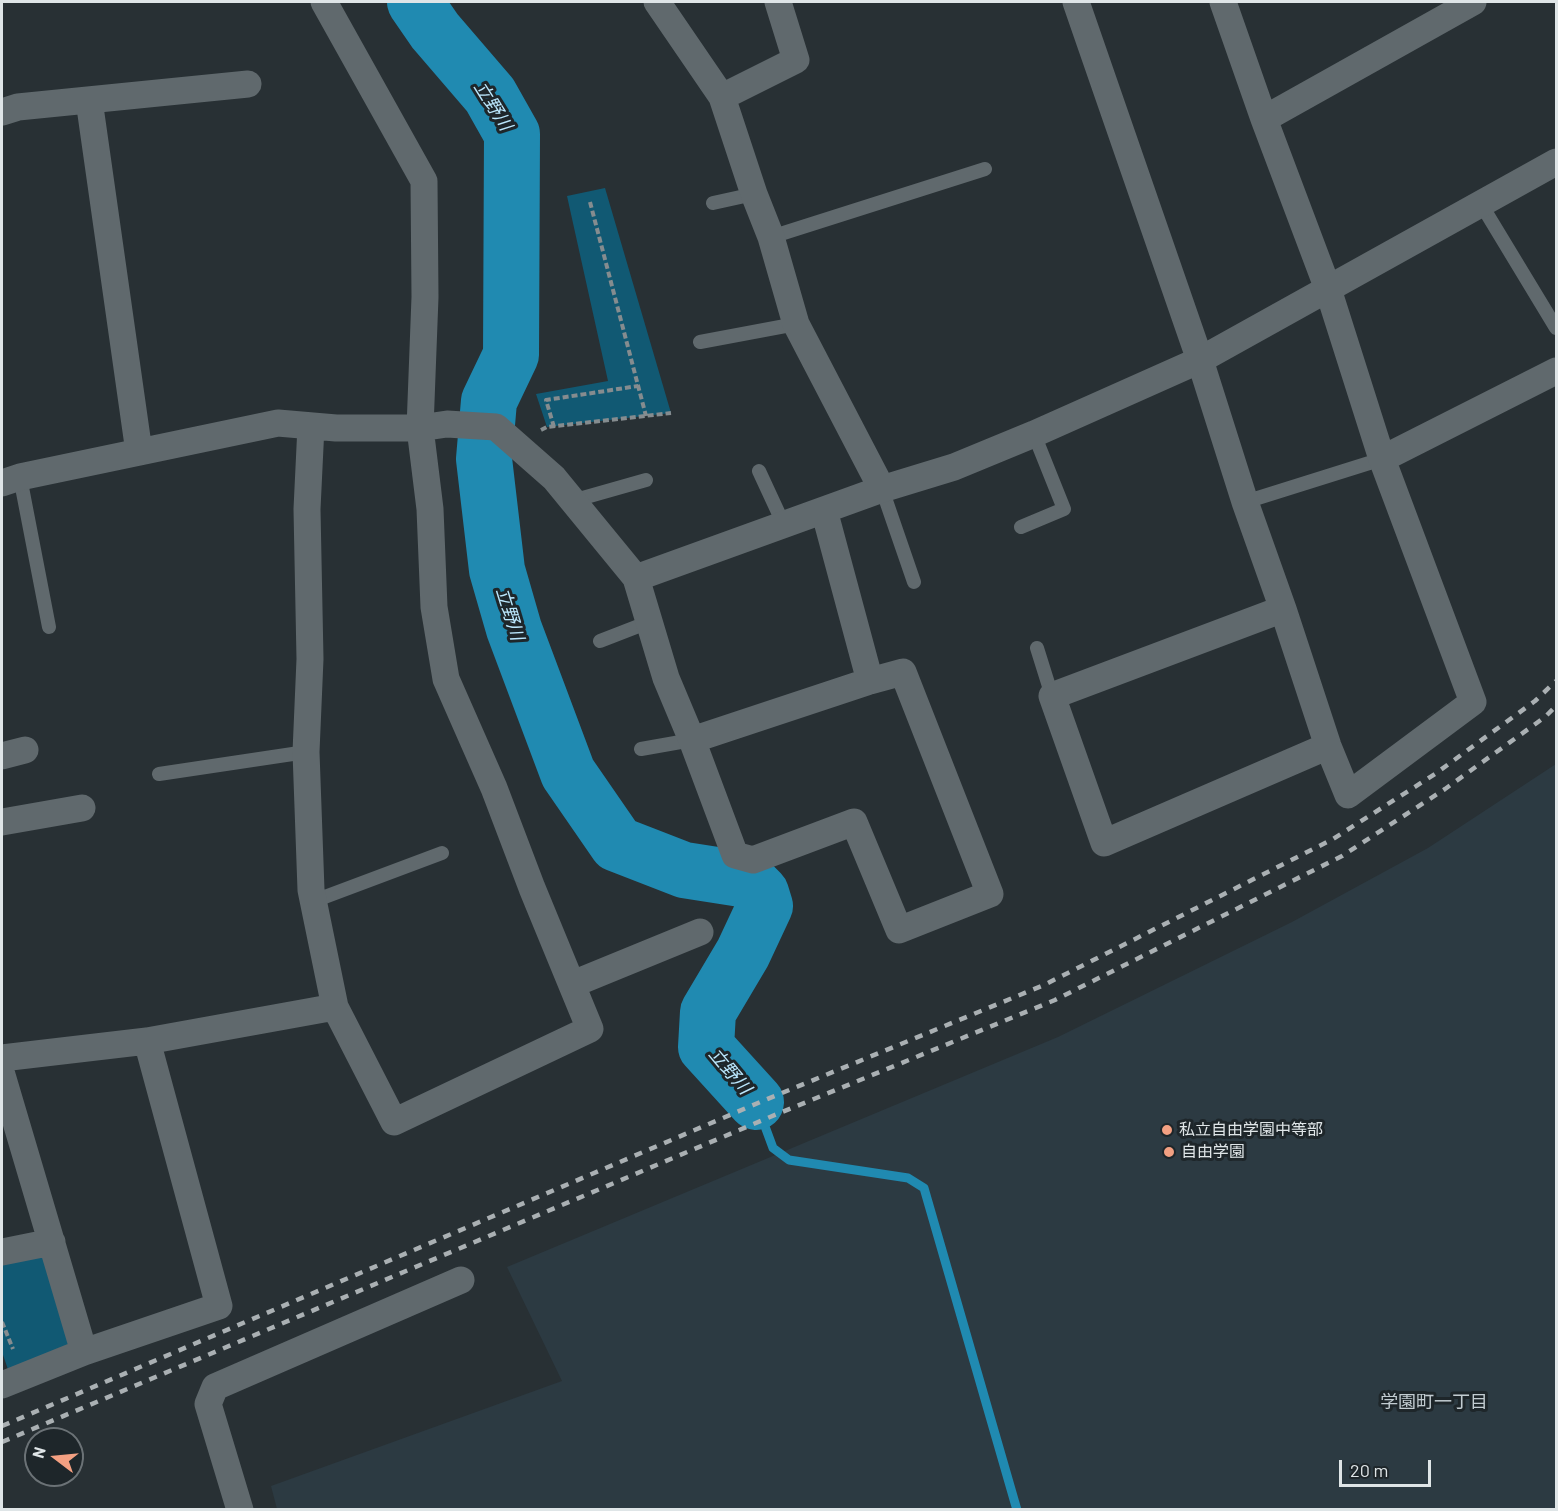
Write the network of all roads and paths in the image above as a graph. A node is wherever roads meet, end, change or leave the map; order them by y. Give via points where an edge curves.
1 (324, 2) edge
2 (657, 2) edge
3 (778, 2) edge
4 (1076, 2) edge
5 (1223, 2) edge
6 (1473, 2) edge
7 (248, 84) dead end
8 (722, 98) junction
9 (89, 100) junction
10 (2, 112) edge
11 (1264, 119) junction
12 (1557, 162) edge
13 (985, 170) dead end
14 (754, 194) junction
15 (590, 202) dead end
16 (713, 203) dead end
17 (1481, 204) junction
18 (771, 237) junction
19 (1328, 289) junction
20 (796, 324) junction
21 (1557, 328) edge
22 (700, 342) dead end
23 (1200, 360) junction
24 (1557, 371) edge
25 (638, 386) junction
26 (670, 413) dead end
27 (646, 416) junction
28 (312, 426) junction
29 (554, 426) junction
30 (420, 428) junction
31 (1034, 434) junction
32 (512, 440) junction
33 (138, 452) junction
34 (1382, 459) junction
35 (759, 471) dead end
36 (11, 480) edge
37 (646, 480) dead end
38 (882, 489) junction
39 (572, 501) junction
40 (1245, 502) junction
41 (824, 510) junction
42 (784, 525) junction
43 (1022, 527) dead end
44 (636, 578) junction
45 (914, 582) dead end
46 (1282, 609) junction
47 (649, 622) junction
48 (49, 627) dead end
49 (600, 641) dead end
50 (1038, 648) dead end
51 (870, 681) junction
52 (1052, 696) junction
53 (692, 740) junction
54 (1328, 746) junction
55 (641, 749) dead end
56 (306, 752) junction
57 (159, 774) dead end
58 (82, 808) dead end
59 (2, 822) edge
60 (442, 853) dead end
61 (314, 901) junction
62 (700, 932) dead end
63 (573, 984) junction
64 (335, 1007) junction
65 (147, 1041) junction
66 (2, 1058) edge
67 (2, 1075) edge
68 (52, 1242) junction
69 (2, 1252) edge
70 (461, 1280) dead end
71 (84, 1352) junction
72 (2, 1385) edge
73 (240, 1509) edge

1 - 30 street via 424,181
2 - 8 street
3 - 8 street via 796,60
4 - 23 street
5 - 11 street
6 - 11 street
7 - 9 street
8 - 14 street
9 - 10 street via 18,106
9 - 33 street
11 - 19 street
12 - 17 street
13 - 18 lane
14 - 16 lane
14 - 18 street
15 - 25 path
17 - 19 street
17 - 21 lane
18 - 20 street
19 - 23 street
19 - 34 street
20 - 22 lane
20 - 38 street
23 - 31 street
23 - 40 street
24 - 34 street
25 - 27 path
25 - 29 path via 546,400
26 - 27 path
27 - 29 path
28 - 30 street
28 - 33 street via 278,423
28 - 56 street via 307,509 310,658
29 - 32 path
30 - 32 street via 447,424 496,427
30 - 63 street via 430,509 434,607 446,679 495,788
31 - 38 street via 954,467
31 - 43 lane via 1064,509
32 - 39 street via 554,478
33 - 36 street
34 - 40 lane
34 - 54 street via 1473,702 1348,795
35 - 42 lane
36 - 48 lane
37 - 39 lane
38 - 41 street
38 - 45 lane
39 - 44 street
40 - 46 street
41 - 42 street
41 - 51 street
42 - 44 street
44 - 47 street
46 - 52 street
46 - 54 street
47 - 49 lane
47 - 53 street via 666,678
50 - 52 lane
51 - 53 street
51 - 53 street via 903,672 990,894 898,930 854,822 753,860 735,855
52 - 54 street via 1104,843
53 - 55 lane
56 - 57 lane
56 - 61 street
58 - 59 street
60 - 61 lane
61 - 64 street
62 - 63 street
63 - 64 street via 590,1029 394,1122
64 - 65 street
65 - 66 street
65 - 71 street via 219,1306
67 - 68 street
68 - 69 street
68 - 71 street
70 - 73 street via 214,1387 208,1404
71 - 72 street

